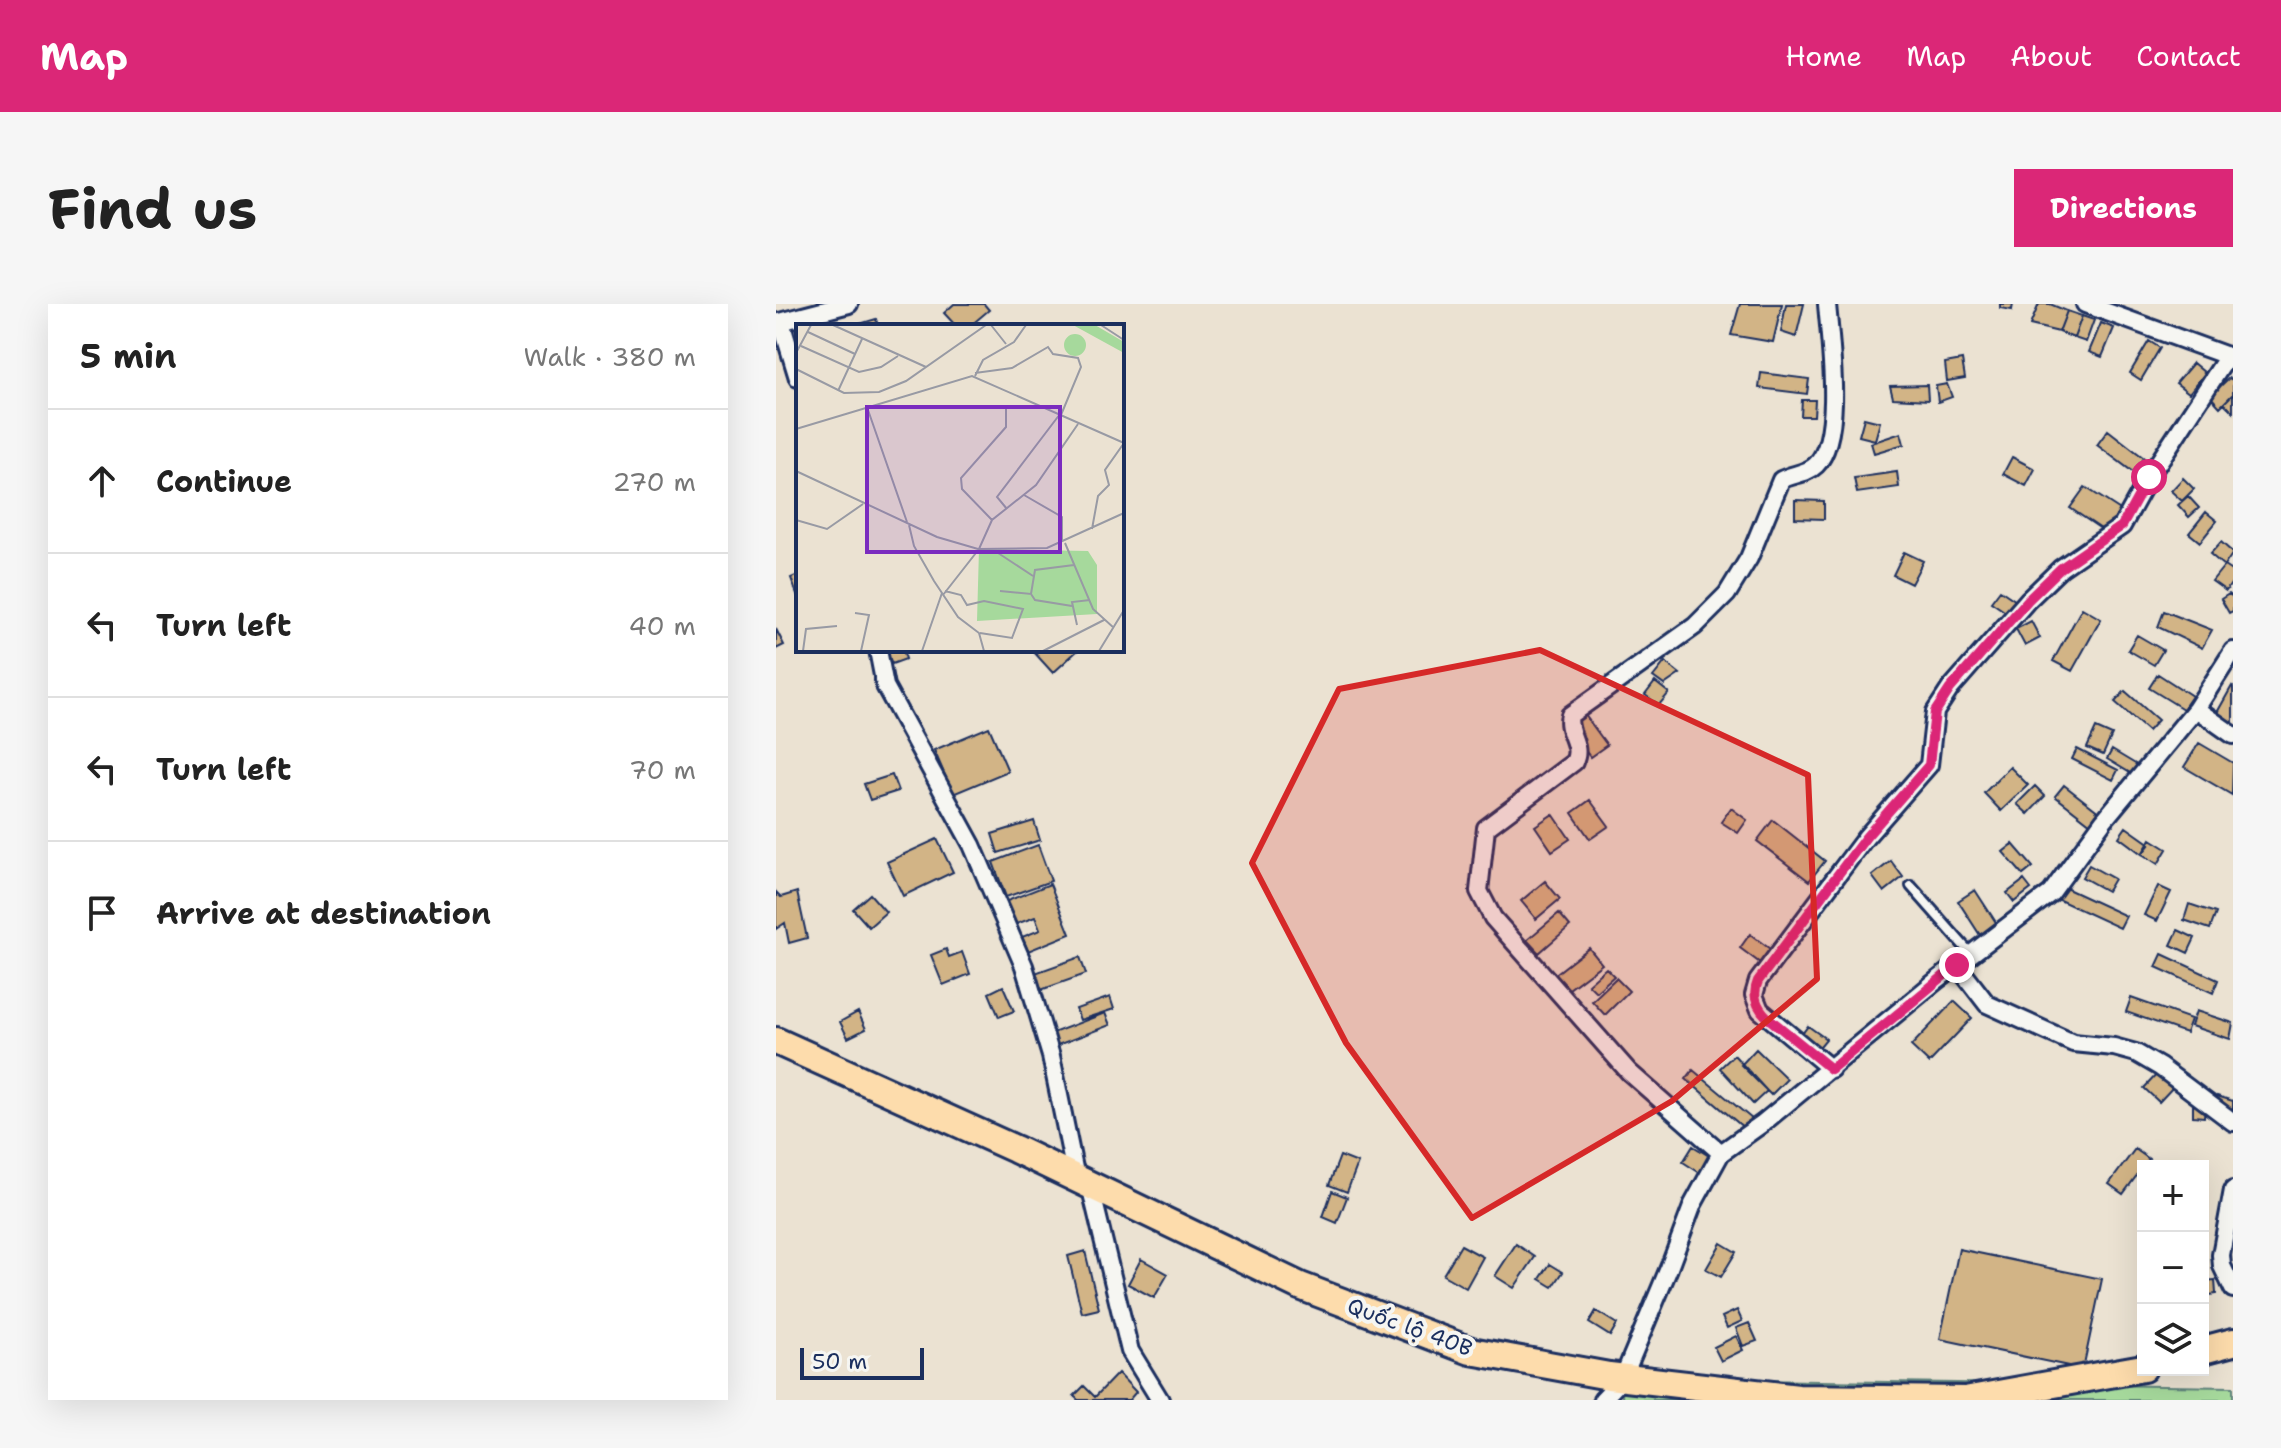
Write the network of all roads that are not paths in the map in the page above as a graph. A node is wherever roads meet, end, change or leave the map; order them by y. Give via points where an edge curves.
1 (849, 304) edge
2 (1827, 304) edge
3 (2085, 304) edge
4 (779, 322) edge
5 (2231, 357) edge
6 (796, 372) edge
7 (2233, 651) edge
8 (878, 652) edge
9 (2196, 709) junction
10 (2233, 735) edge
11 (1911, 886) dead end
12 (1971, 954) junction
13 (1957, 965) junction
14 (776, 1041) edge
15 (1831, 1069) junction
16 (2233, 1122) edge
17 (1721, 1153) junction
18 (1083, 1182) junction
19 (2233, 1190) edge
20 (2233, 1289) edge
21 (2233, 1342) edge
22 (2209, 1348) edge
23 (2137, 1369) edge
24 (1623, 1378) junction
25 (1743, 1397) edge
26 (1160, 1400) edge
27 (1602, 1400) edge

1 - 4 street
2 - 17 street via 1833,398 1822,456 1808,471 1781,480 1749,558 1727,594 1695,626 1570,715 1577,749 1574,762 1493,821 1484,835 1479,891 1493,918 1629,1072
3 - 5 street
4 - 6 street
5 - 15 street via 2122,526 2061,568 1950,689 1935,712 1929,765 1866,837 1758,981 1754,995 1760,1010
7 - 9 street
8 - 18 street via 885,686 972,845 1024,966
9 - 10 street
9 - 12 street via 2051,893
11 - 12 lane
12 - 13 street
13 - 15 street
13 - 16 street via 1987,1004 2073,1043 2136,1053
14 - 18 highway, Quốc lộ 40B
15 - 17 street
17 - 24 street via 1693,1204
18 - 24 highway, Quốc lộ 40B via 1300,1286 1471,1351
18 - 26 street via 1130,1351
19 - 20 street via 2221,1255
21 - 22 highway
23 - 25 highway, Quốc lộ 40B via 1965,1400
24 - 25 highway, Quốc lộ 40B
24 - 27 street

